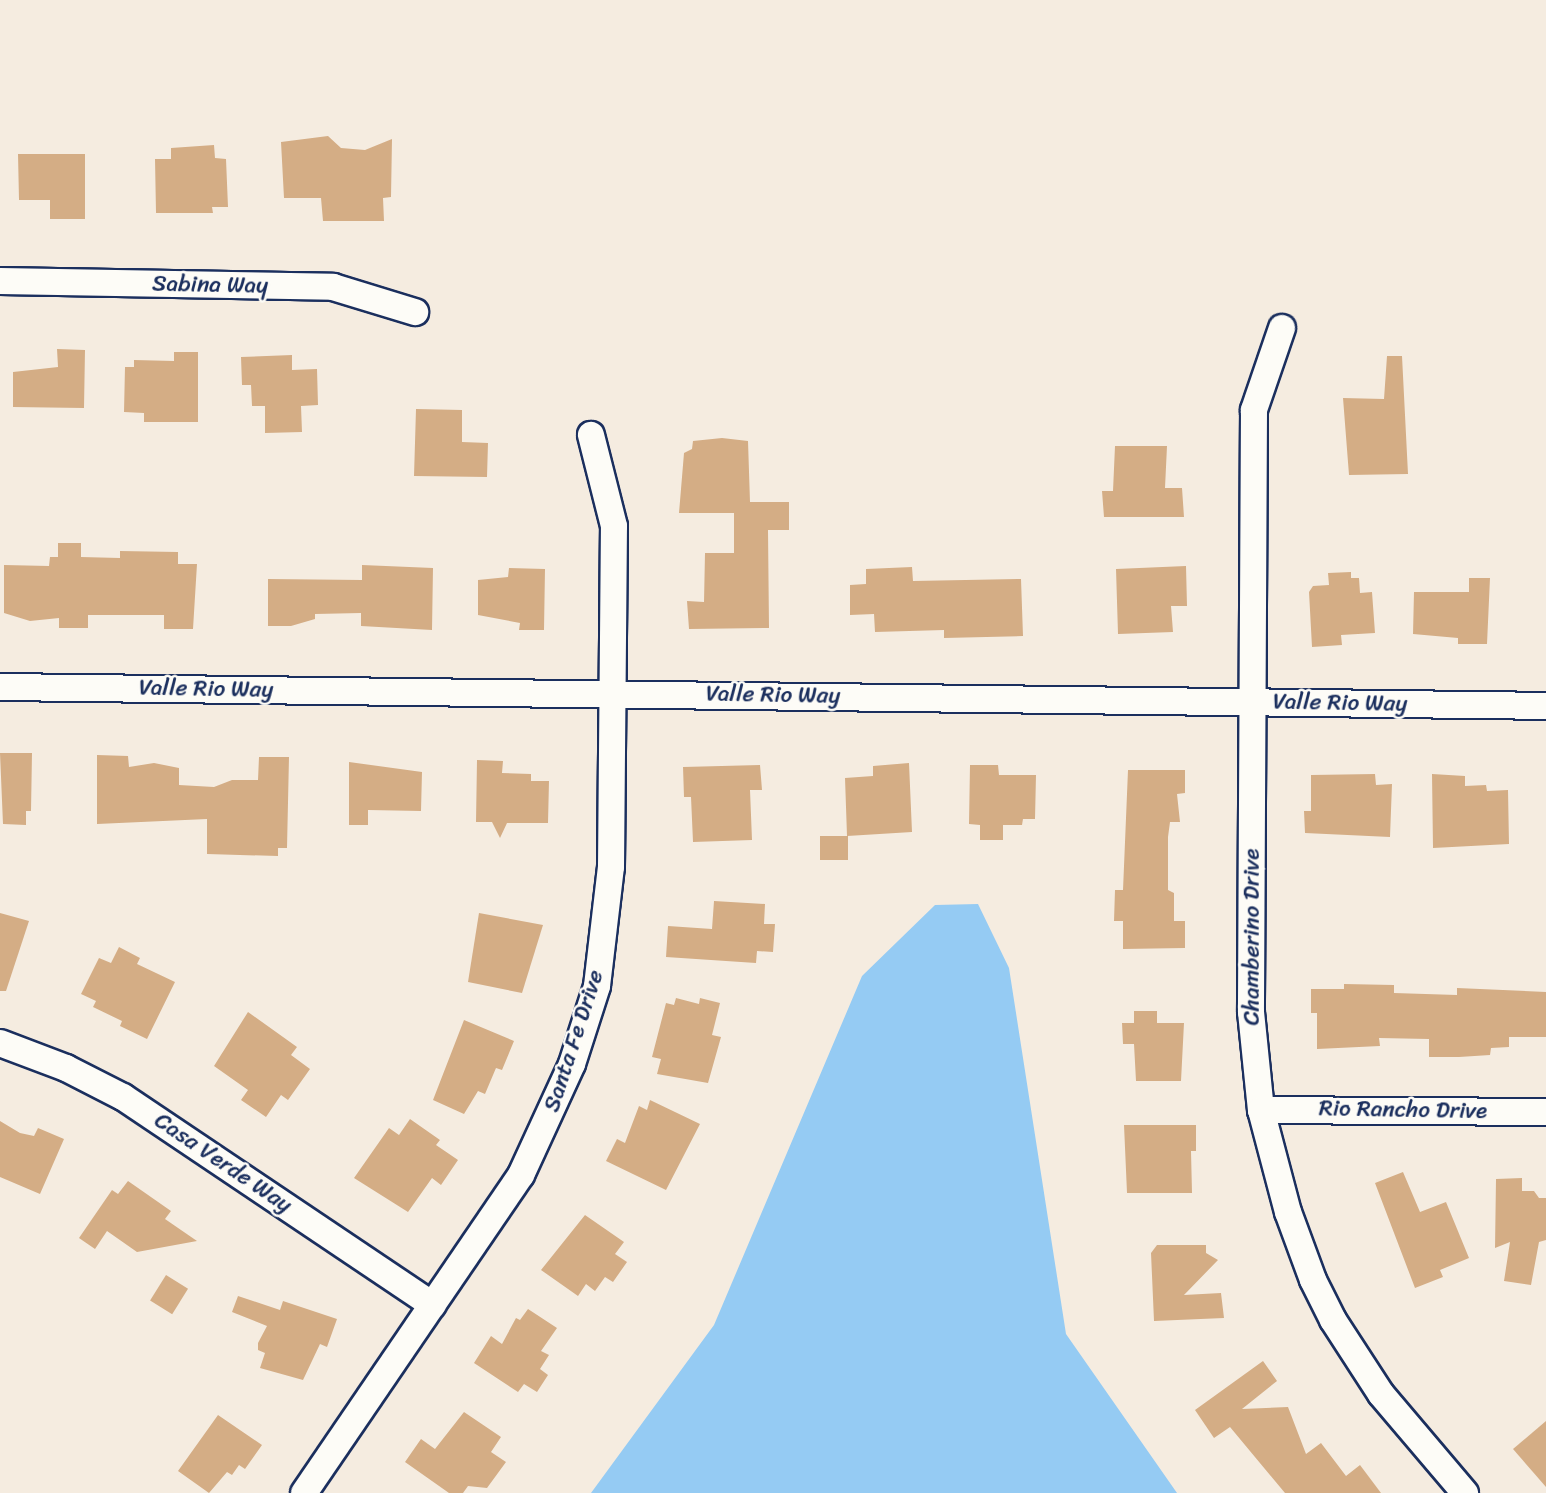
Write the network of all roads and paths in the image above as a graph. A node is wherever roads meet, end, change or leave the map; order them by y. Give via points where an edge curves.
1 (0, 281) edge
2 (415, 312) dead end
3 (1282, 328) dead end
4 (591, 435) dead end
5 (0, 687) edge
6 (615, 693) junction
7 (1253, 702) junction
8 (1546, 706) edge
9 (0, 1043) edge
10 (1261, 1110) junction
11 (1546, 1112) edge
12 (433, 1305) junction
13 (303, 1493) edge
14 (1465, 1493) edge

1 - 2 street, Sabina Way via 333,287
3 - 7 street, Chamberino Drive via 1254,410
4 - 6 street, Santa Fe Drive via 614,526
5 - 6 street, Valle Rio Way
6 - 7 street, Valle Rio Way
6 - 12 street, Santa Fe Drive via 611,867 597,986 546,1127 521,1175
7 - 8 street, Valle Rio Way
7 - 10 street, Chamberino Drive via 1251,1012
9 - 12 street, Casa Verde Way via 66,1068 123,1097
10 - 11 street, Rio Rancho Drive
10 - 14 street, Chamberino Drive via 1288,1212 1333,1320 1381,1394
12 - 13 street, Santa Fe Drive

